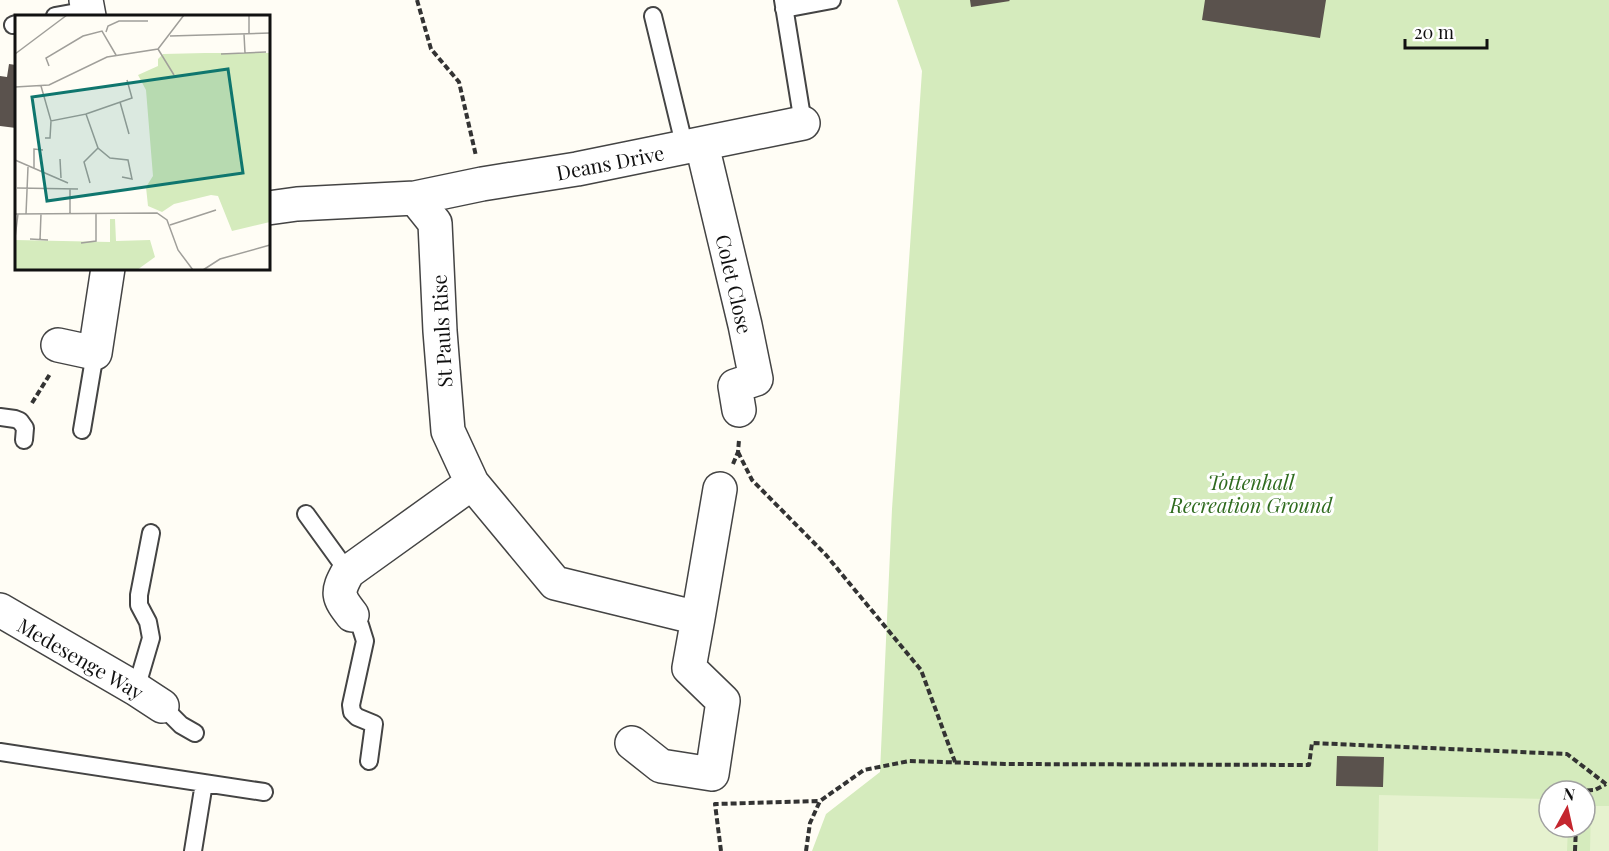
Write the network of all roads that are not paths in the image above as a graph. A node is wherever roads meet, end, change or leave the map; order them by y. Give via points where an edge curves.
1 (832, 0) edge
2 (784, 5) edge
3 (88, 9) edge
4 (60, 15) edge
5 (653, 16) dead end
6 (803, 123) joint
7 (693, 147) junction
8 (415, 198) junction
9 (270, 208) edge
10 (107, 270) edge
11 (74, 348) joint
12 (739, 410) road end
13 (0, 417) edge
14 (82, 430) dead end
15 (24, 440) dead end
16 (472, 483) junction
17 (720, 489) road end
18 (306, 514) dead end
19 (151, 533) dead end
20 (348, 572) junction
21 (0, 610) edge
22 (352, 615) joint
23 (698, 618) junction
24 (149, 697) junction
25 (195, 733) dead end
26 (632, 743) dead end
27 (0, 752) edge
28 (369, 761) dead end
29 (204, 783) junction
30 (264, 792) dead end
31 (193, 851) edge

1 - 2 lane
2 - 6 lane
3 - 4 lane
5 - 7 lane
6 - 7 street, Deans Drive
7 - 8 street, Deans Drive
7 - 12 street, Colet Close via 745,325 756,379 735,386
8 - 9 street
8 - 16 street, St Pauls Rise via 435,223 448,431
10 - 11 street
11 - 14 lane
13 - 15 lane via 20,421 25,428
16 - 20 street
16 - 23 street, St Pauls Rise via 555,583
17 - 23 street
18 - 20 lane
19 - 24 lane via 139,595 151,638
20 - 22 street via 341,585 340,600
21 - 24 street, Medesenge Way
22 - 28 lane via 365,641 351,705 357,717 374,724
23 - 26 street via 689,668 723,701 712,774 661,766
24 - 25 lane
27 - 29 lane
29 - 30 lane
29 - 31 lane

